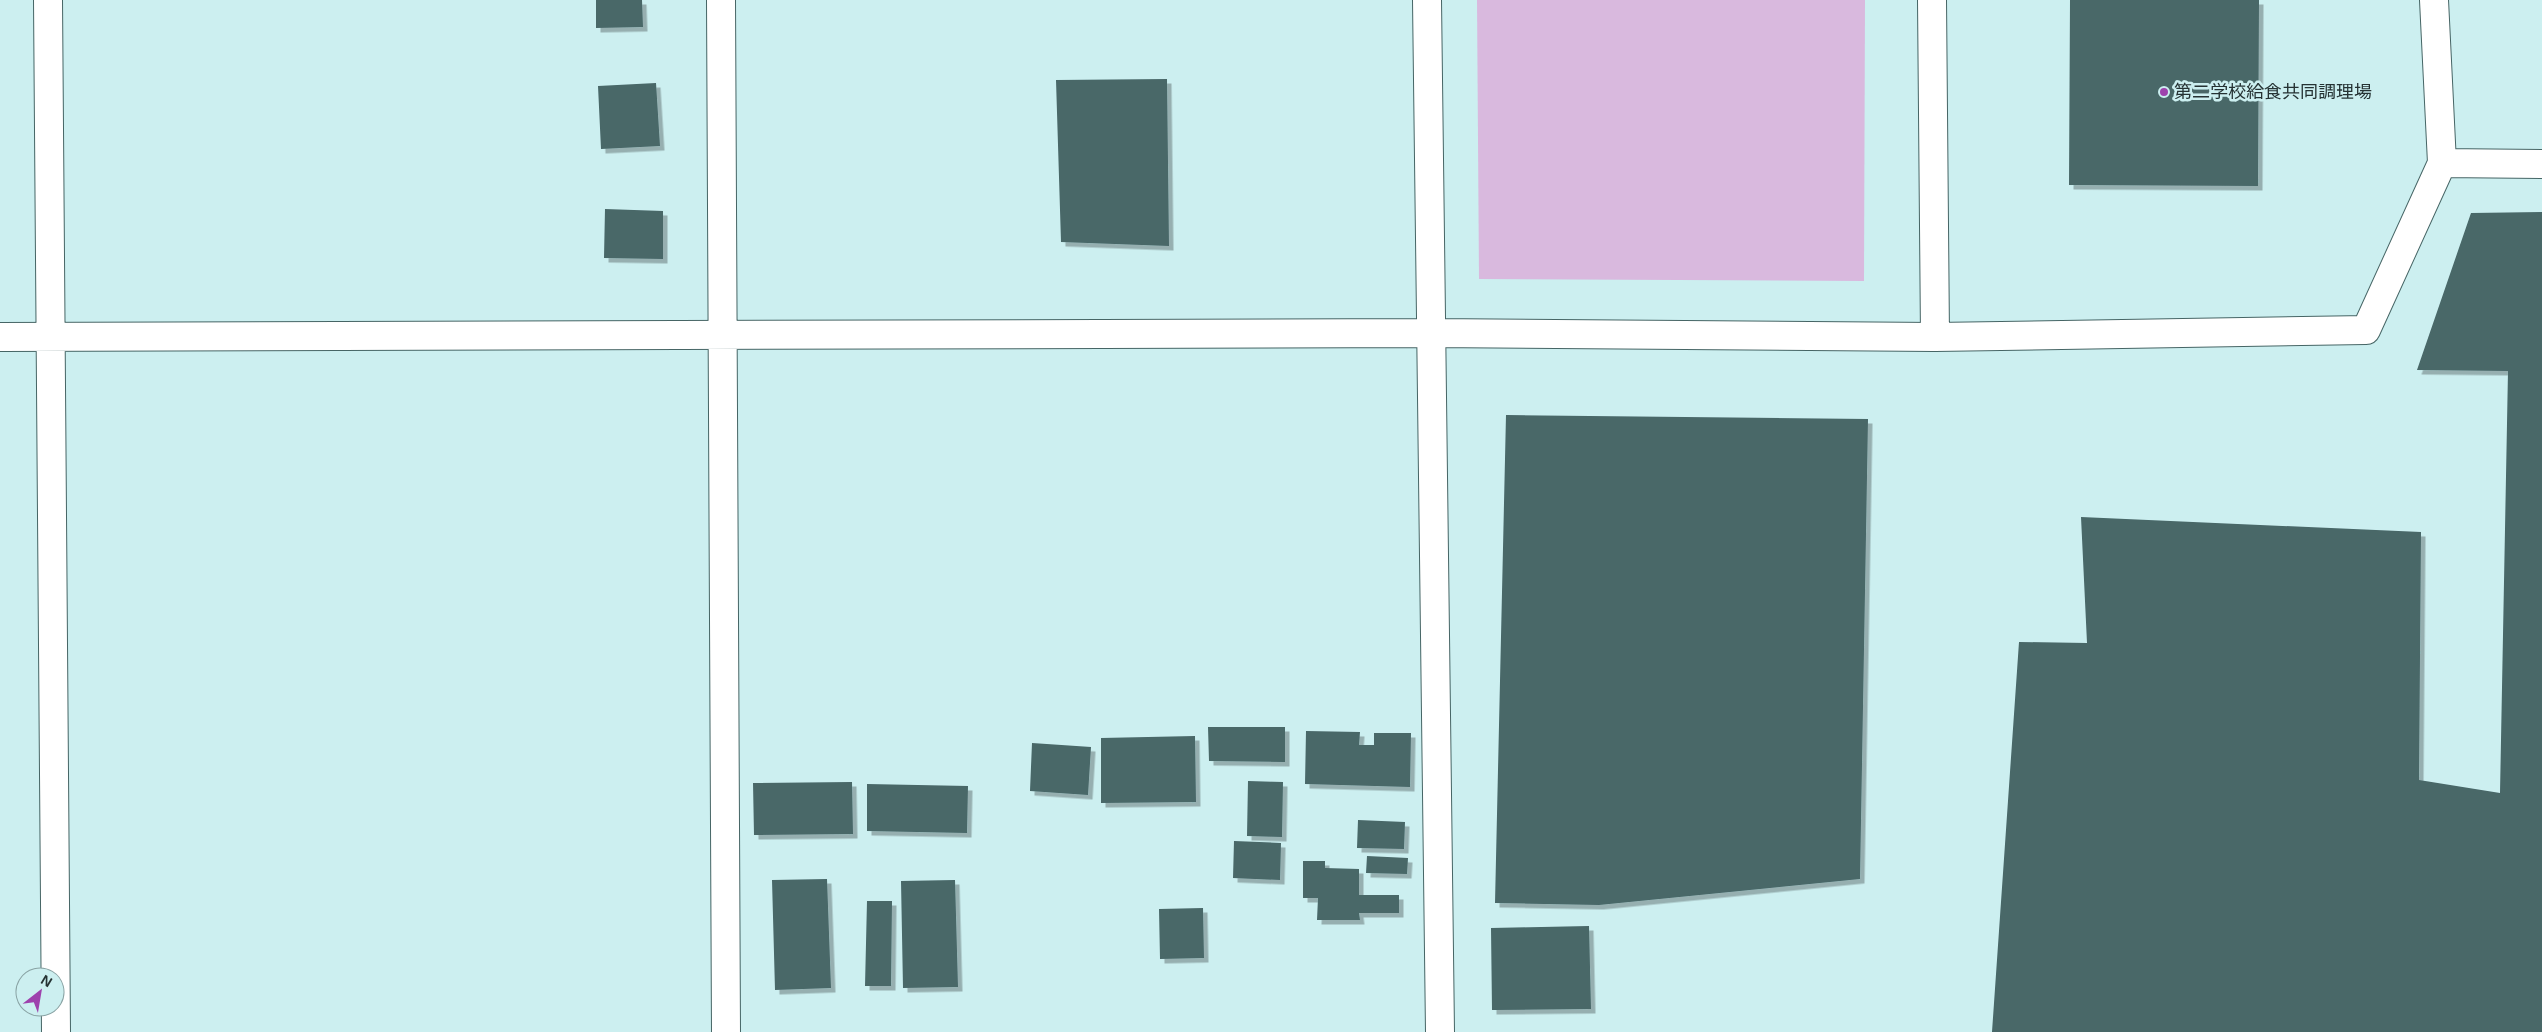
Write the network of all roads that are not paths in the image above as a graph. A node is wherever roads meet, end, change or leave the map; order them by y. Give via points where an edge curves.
1 (48, 0) edge
2 (721, 0) edge
3 (1426, 0) edge
4 (1932, 0) edge
5 (2434, 0) edge
6 (2442, 163) junction
7 (2542, 164) edge
8 (1432, 333) junction
9 (50, 336) junction
10 (0, 337) edge
11 (723, 337) junction
12 (1935, 337) junction
13 (56, 1032) edge
14 (726, 1032) edge
15 (1440, 1032) edge

1 - 9 street
2 - 11 street
3 - 8 street
4 - 12 street
5 - 6 street
6 - 7 street
6 - 12 street via 2366,330
8 - 11 street
8 - 12 street
8 - 15 street
9 - 10 street
9 - 11 street
9 - 13 street
11 - 14 street

